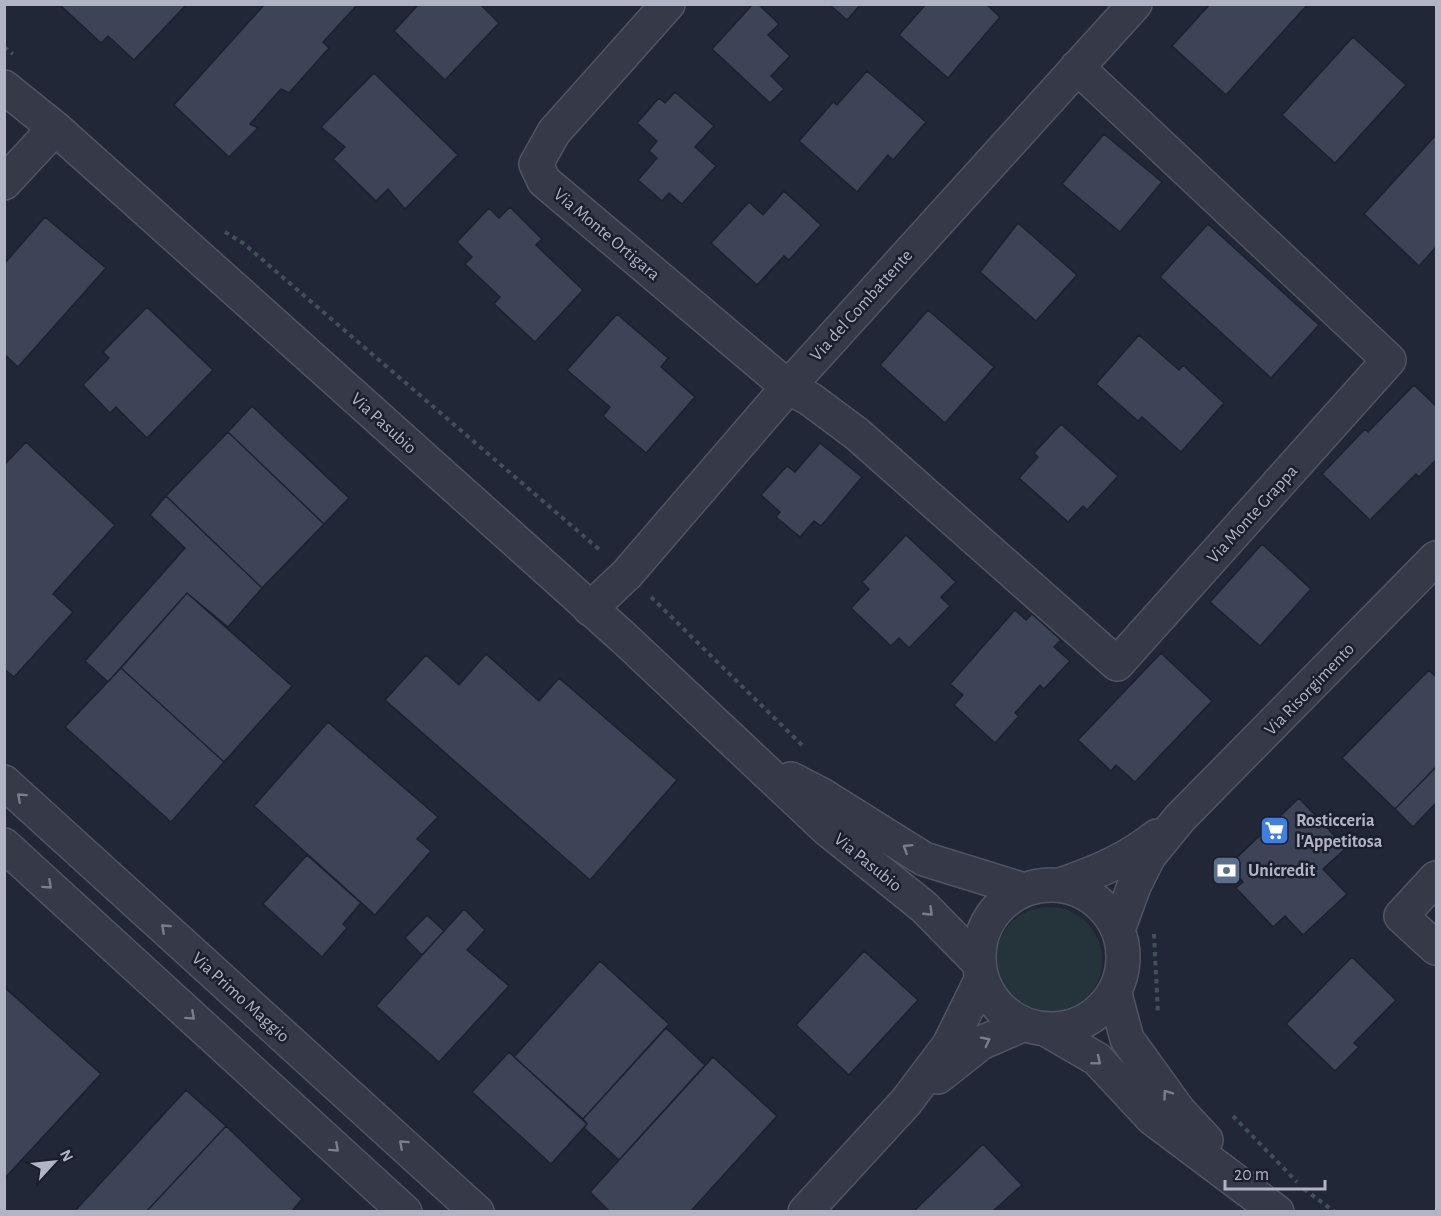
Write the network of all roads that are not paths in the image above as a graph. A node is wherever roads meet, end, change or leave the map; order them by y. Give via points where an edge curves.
1 (668, 4) edge
2 (1135, 4) edge
3 (1077, 67) junction
4 (13, 74) edge
5 (55, 128) junction
6 (4, 183) edge
7 (788, 387) junction
8 (1437, 558) edge
9 (590, 609) junction
10 (759, 763) junction
11 (4, 782) edge
12 (1180, 819) junction
13 (4, 845) edge
14 (1437, 878) edge
15 (1063, 884) junction
16 (1021, 889) junction
17 (1119, 927) junction
18 (1437, 948) edge
19 (979, 971) junction
20 (1115, 994) junction
21 (1034, 1028) junction
22 (906, 1102) junction
23 (441, 1178) junction
24 (1270, 1206) edge
25 (405, 1212) edge
26 (409, 1212) edge
27 (477, 1212) edge
28 (805, 1212) edge

1 - 7 street, Via Monte Ortigara via 554,132 536,164 544,181
2 - 3 street, Via del Combattente
3 - 7 street, Via del Combattente
3 - 7 street, Via Monte Grappa via 1389,360 1118,664 856,434
4 - 5 street, Via Pasubio
5 - 6 street
5 - 9 street, Via Pasubio
7 - 9 street, Via del Combattente via 627,574
8 - 12 street, Via Risorgimento
9 - 10 street, Via Pasubio
16 -> 10 street, Via Pasubio via 924,859 822,795
10 -> 19 street, Via Pasubio via 828,830 924,907
23 -> 11 street, Via Primo Maggio
12 - 15 street, Via Risorgimento via 1133,855
12 - 17 street, Via Risorgimento via 1149,856
13 -> 25 street
14 - 18 street via 1401,915
15 - 16 street, Via Risorgimento
15 - 17 street, Via Risorgimento via 1101,902
16 - 19 street via 988,918
17 - 20 street, Via Risorgimento via 1123,973
19 - 21 street via 997,1007
19 - 22 street via 949,1045
20 - 21 street, Via Risorgimento via 1086,1022
24 -> 20 street via 1173,1103 1127,1039
22 -> 21 street, Via Risorgimento via 981,1043
21 -> 24 street via 1096,1059 1152,1118
22 - 28 street
23 - 26 street
23 - 27 street, Via Primo Maggio

